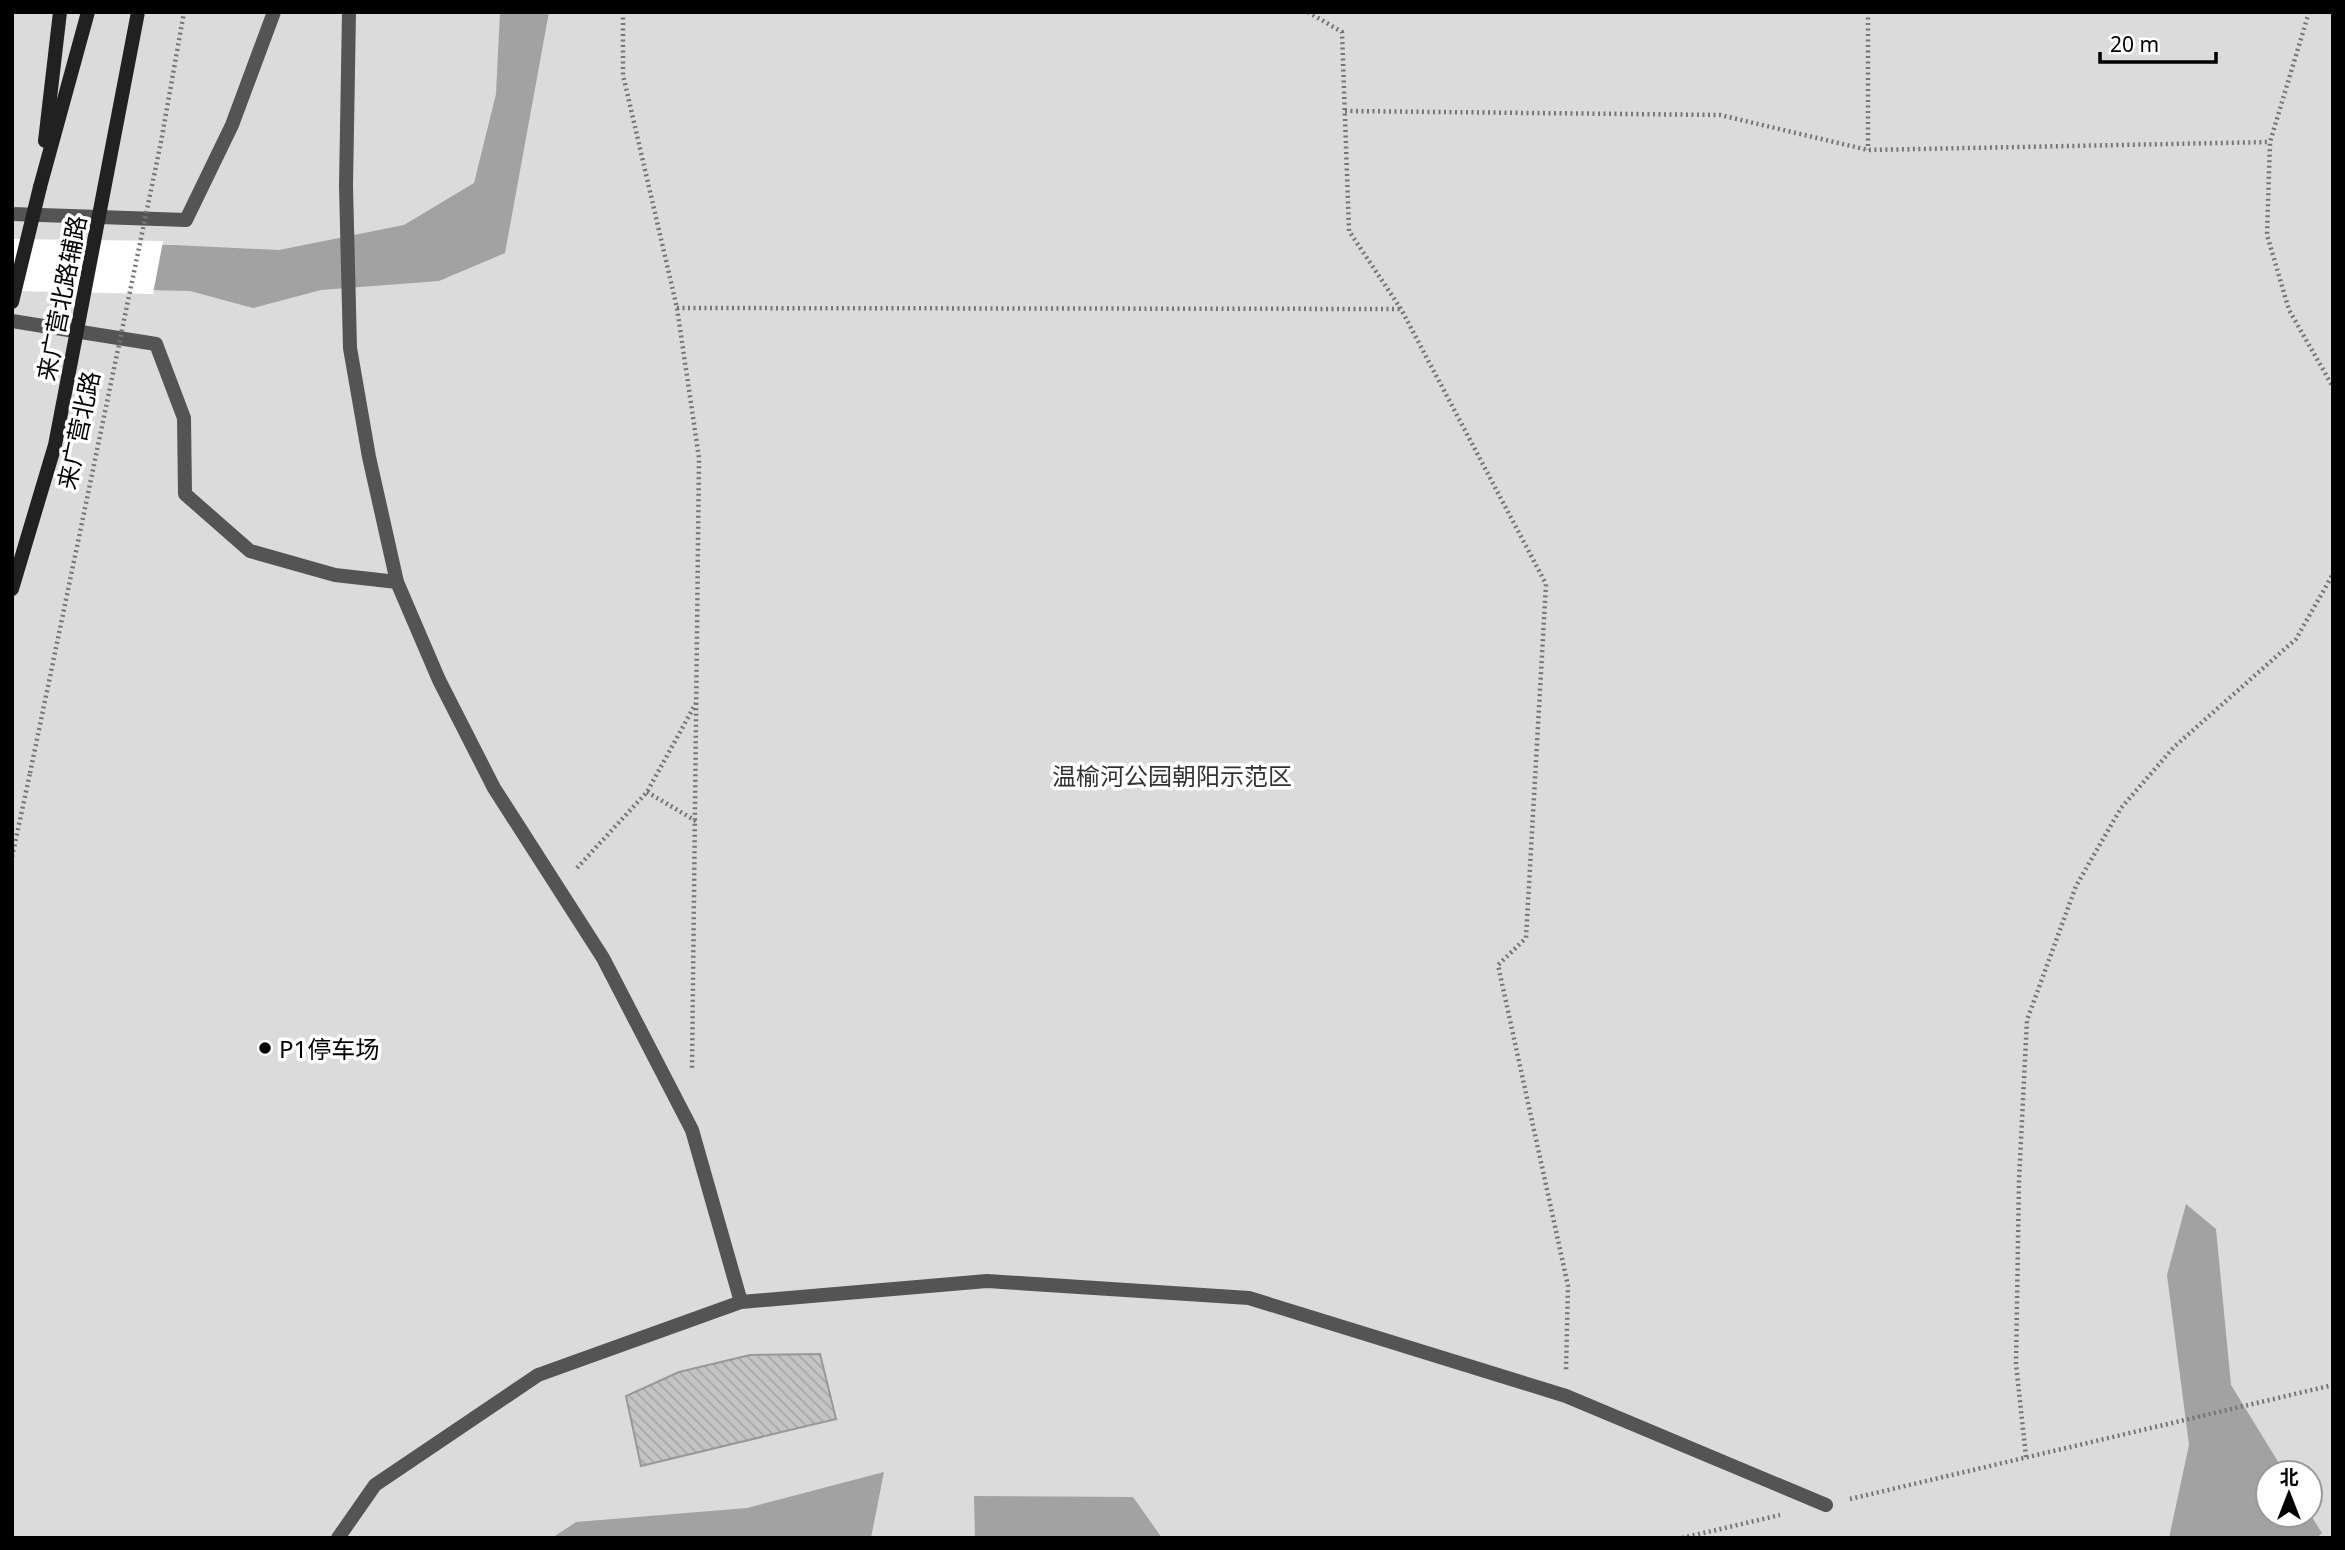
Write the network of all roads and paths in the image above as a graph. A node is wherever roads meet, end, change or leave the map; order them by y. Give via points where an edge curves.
1 (60, 12) edge
2 (88, 12) edge
3 (138, 12) edge
4 (184, 12) edge
5 (274, 12) edge
6 (349, 12) edge
7 (623, 12) edge
8 (1308, 12) edge
9 (1868, 12) edge
10 (2309, 12) edge
11 (1345, 111) junction
12 (2270, 142) junction
13 (1868, 150) junction
14 (40, 187) junction
15 (12, 214) edge
16 (12, 302) edge
17 (677, 308) junction
18 (1401, 309) junction
19 (12, 321) edge
20 (2333, 387) edge
21 (2333, 574) edge
22 (397, 582) junction
23 (12, 589) edge
24 (696, 703) junction
25 (647, 792) junction
26 (695, 821) junction
27 (12, 856) edge
28 (558, 889) junction
29 (692, 1076) dead end
30 (741, 1302) junction
31 (2333, 1385) edge
32 (1566, 1396) junction
33 (2025, 1457) junction
34 (1826, 1504) junction
35 (338, 1538) edge
36 (1682, 1538) edge

1 - 14 main road
2 - 14 main road
3 - 23 main road, 来广营北路辅路, bridge via 55,445
4 - 27 path, 来广营北路, bridge
5 - 15 lane via 232,125 186,220
6 - 22 lane via 346,186 350,348
7 - 17 path via 623,75
8 - 11 path via 1342,33
9 - 13 path
10 - 12 path
11 - 13 path via 1720,115
11 - 18 path via 1349,231
12 - 13 path
12 - 20 path via 2267,235 2289,310
14 - 16 main road, bridge
17 - 18 path
17 - 24 path via 699,458
18 - 32 path via 1546,584 1526,938 1497,965 1568,1286
19 - 22 lane via 156,344 184,418 185,494 250,551 335,575
21 - 33 path via 2296,639 2174,747 2121,808 2076,886 2028,1020 2016,1364
22 - 28 lane via 439,680 494,788
24 - 25 path
24 - 26 path
25 - 26 path
25 - 28 path
26 - 29 path
28 - 30 lane via 603,958 692,1130
30 - 32 lane via 987,1281 1250,1298
30 - 35 lane via 538,1375 376,1485
31 - 33 path
32 - 34 lane
33 - 34 path
34 - 36 path

